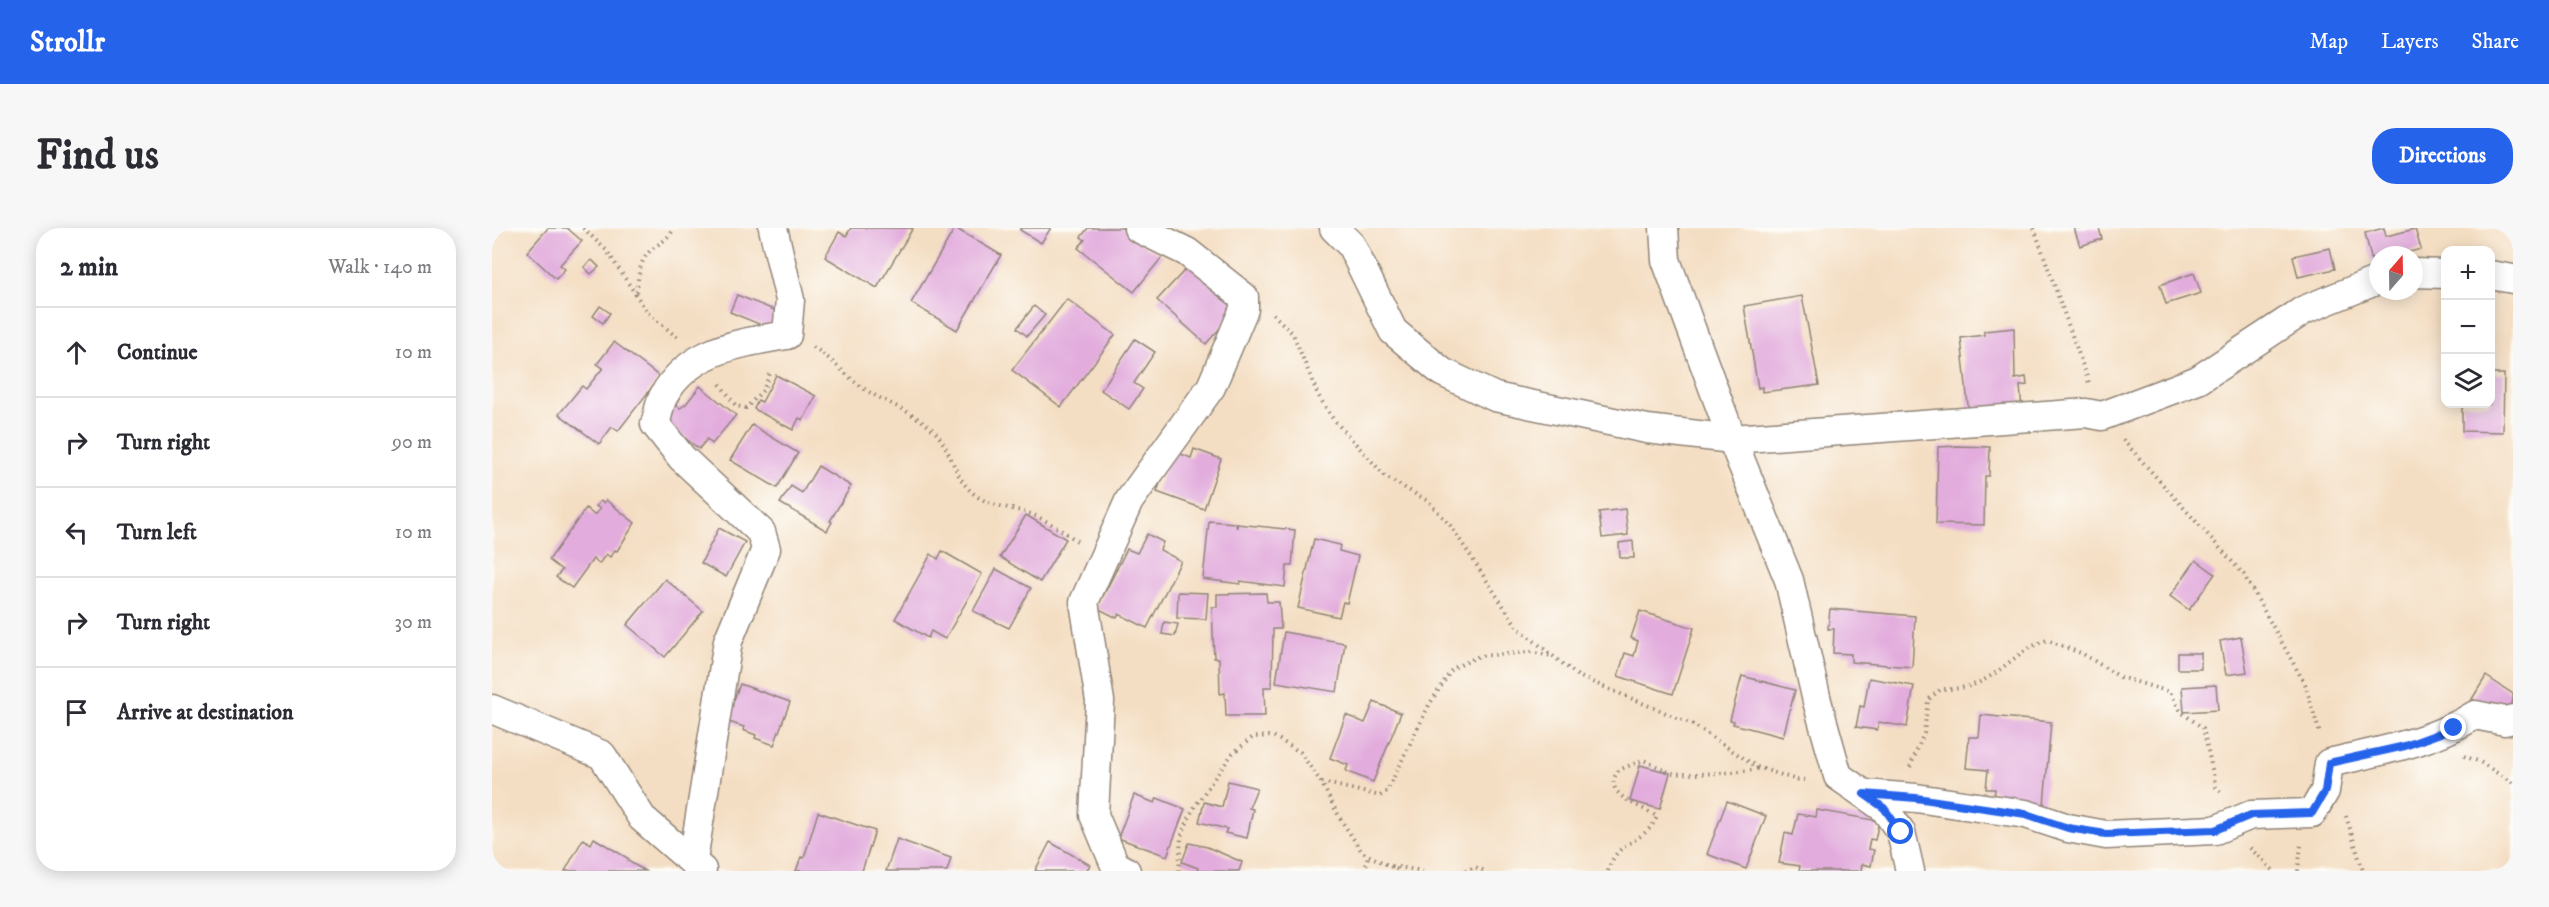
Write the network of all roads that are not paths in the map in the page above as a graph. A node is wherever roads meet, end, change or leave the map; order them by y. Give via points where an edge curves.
1 (773, 228) edge
2 (1138, 228) edge
3 (1334, 228) edge
4 (1664, 228) edge
5 (2423, 273) edge
6 (2441, 274) edge
7 (2495, 276) edge
8 (2513, 279) edge
9 (2369, 284) edge
10 (1732, 439) junction
11 (492, 709) edge
12 (2513, 718) edge
13 (1855, 788) junction
14 (698, 866) edge
15 (1126, 871) edge
16 (1910, 871) edge

1 - 14 street via 790,300 787,335 733,344 690,363 663,398 655,424 682,458 761,532 766,549 728,641
2 - 15 street via 1187,252 1244,297 1244,309 1211,387 1129,501 1084,602 1100,701 1094,815 1115,865
3 - 10 street via 1350,246 1393,331 1442,372 1495,398 1647,429
4 - 10 street via 1666,260
5 - 6 street
7 - 8 street
9 - 10 street via 2304,310 2199,380 2102,416 2086,413
10 - 13 street via 1789,579 1838,776
11 - 14 street via 602,754 642,818
12 - 13 street via 2505,721 2475,715 2454,728 2405,746 2329,763 2325,791 2312,813 2251,815 2215,830 2106,834 2068,828 2026,814
13 - 16 street via 1884,808 1901,832

